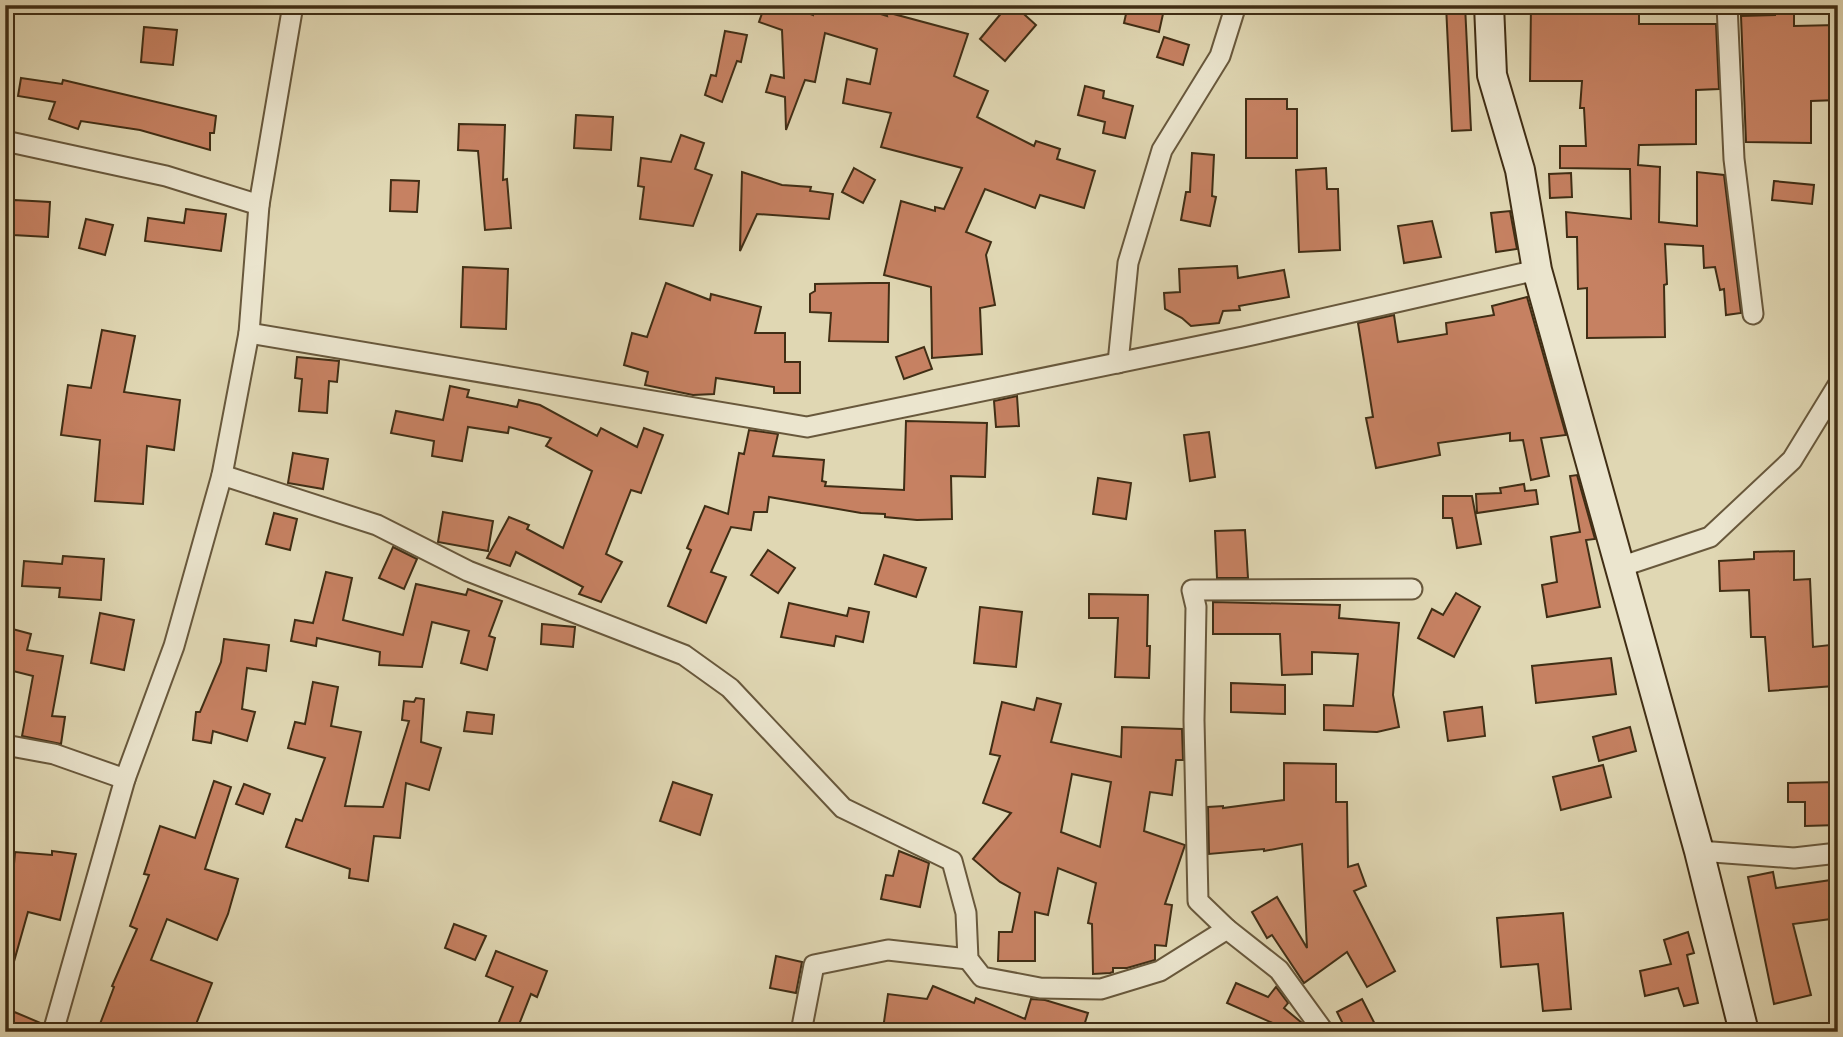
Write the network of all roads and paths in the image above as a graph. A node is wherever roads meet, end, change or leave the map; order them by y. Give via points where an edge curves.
1 (293, 5) edge
2 (1236, 5) edge
3 (1489, 5) edge
4 (1727, 5) edge
5 (5, 141) edge
6 (259, 205) junction
7 (1536, 270) junction
8 (1753, 314) dead end
9 (249, 333) junction
10 (1118, 363) junction
11 (1838, 386) edge
12 (222, 475) junction
13 (1620, 568) junction
14 (1412, 589) dead end
15 (5, 746) edge
16 (125, 779) junction
17 (1699, 851) junction
18 (1838, 853) edge
19 (1227, 929) junction
20 (968, 959) junction
21 (53, 1032) edge
22 (801, 1032) edge
23 (1324, 1032) edge
24 (1744, 1032) edge

1 - 6 street
2 - 10 street via 1220,56 1162,150 1128,263
3 - 7 street via 1492,75 1520,170
4 - 8 street via 1734,159
5 - 6 street via 166,176
6 - 9 street
7 - 10 street
7 - 13 street
9 - 10 street via 807,427
9 - 12 street
11 - 13 street via 1792,460 1710,537
12 - 16 street via 174,646
12 - 20 street via 377,525 468,571 684,655 730,688 843,808 952,861 965,914
13 - 17 street
14 - 19 street via 1192,590 1196,607 1198,901
15 - 16 street via 54,754
16 - 21 street
17 - 18 street via 1794,858
17 - 24 street
19 - 20 street via 1160,971 1101,989 1040,988 982,978
19 - 23 street via 1279,970
20 - 22 street via 888,950 814,965

